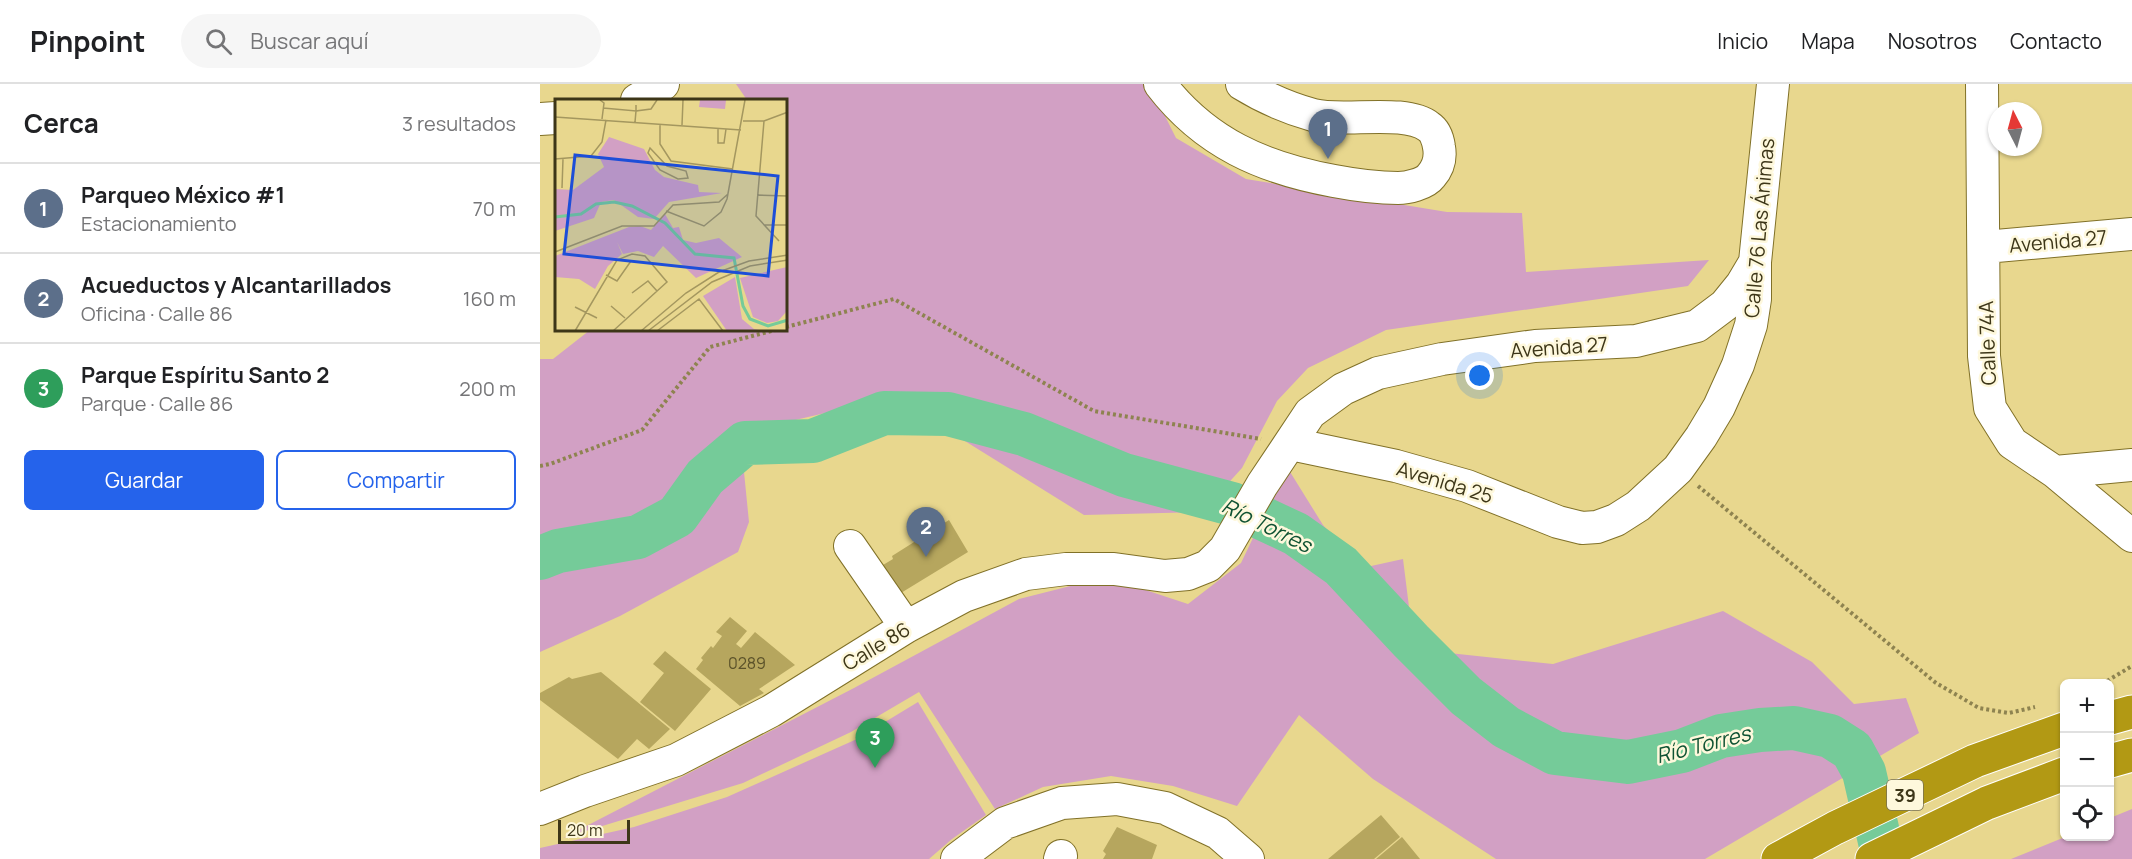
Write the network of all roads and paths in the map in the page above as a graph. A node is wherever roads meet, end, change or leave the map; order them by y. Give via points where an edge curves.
1 (663, 84) edge
2 (1160, 84) edge
3 (1773, 84) edge
4 (1982, 84) edge
5 (1257, 88) edge
6 (640, 99) edge
7 (555, 118) edge
8 (540, 119) edge
9 (2132, 234) edge
10 (1984, 247) junction
11 (1755, 262) junction
12 (788, 326) edge
13 (767, 332) edge
14 (1291, 444) junction
15 (2132, 465) edge
16 (540, 466) edge
17 (1678, 469) junction
18 (2055, 472) junction
19 (1262, 485) joint
20 (1597, 527) joint
21 (2132, 536) edge
22 (850, 546) dead end
23 (906, 627) junction
24 (2132, 666) edge
25 (2110, 679) edge
26 (2038, 706) dead end
27 (2132, 712) edge
28 (2114, 717) edge
29 (2060, 730) edge
30 (2132, 755) edge
31 (2114, 760) edge
32 (2060, 776) edge
33 (540, 809) edge
34 (957, 859) edge
35 (1248, 859) edge
36 (1778, 859) edge
37 (1872, 859) edge

1 - 6 street
2 - 5 street via 1175,103 1211,134 1254,160 1308,176 1400,188 1429,179 1438,167 1440,151 1431,127 1394,118 1314,115
3 - 11 street, Calle 76 Las Ánimas
4 - 10 street, Calle 74A
7 - 8 street
9 - 10 street, Avenida 27
10 - 18 street, Calle 74A via 1984,356 1990,408 2012,443
11 - 14 street, Avenida 27 via 1725,305 1697,326 1636,341 1535,346 1378,373 1342,389 1310,413
11 - 17 street, Calle 76 Las Ánimas via 1751,325 1738,366 1719,407
12 - 14 path via 894,299 1094,411
13 - 16 path via 710,347 642,430
14 - 19 street, Avenida 27
14 - 20 street, Avenida 25 via 1406,469 1467,486 1558,522
15 - 18 street
17 - 20 street, Calle 76 Las Ánimas via 1638,506
17 - 26 path via 1936,683 1979,708 2009,713
18 - 21 street, Calle 74A
19 - 23 street, Calle 86 via 1225,549 1209,566 1188,574 1165,576 1114,569 1026,574 964,596
22 - 23 street
23 - 33 street, Calle 86 via 771,711 676,760
24 - 25 path
27 - 28 highway
29 - 36 highway, 39 via 1974,761
30 - 31 highway
32 - 37 highway, 39 via 1987,803
34 - 35 street via 1005,823 1062,803 1117,799 1165,808 1218,833

